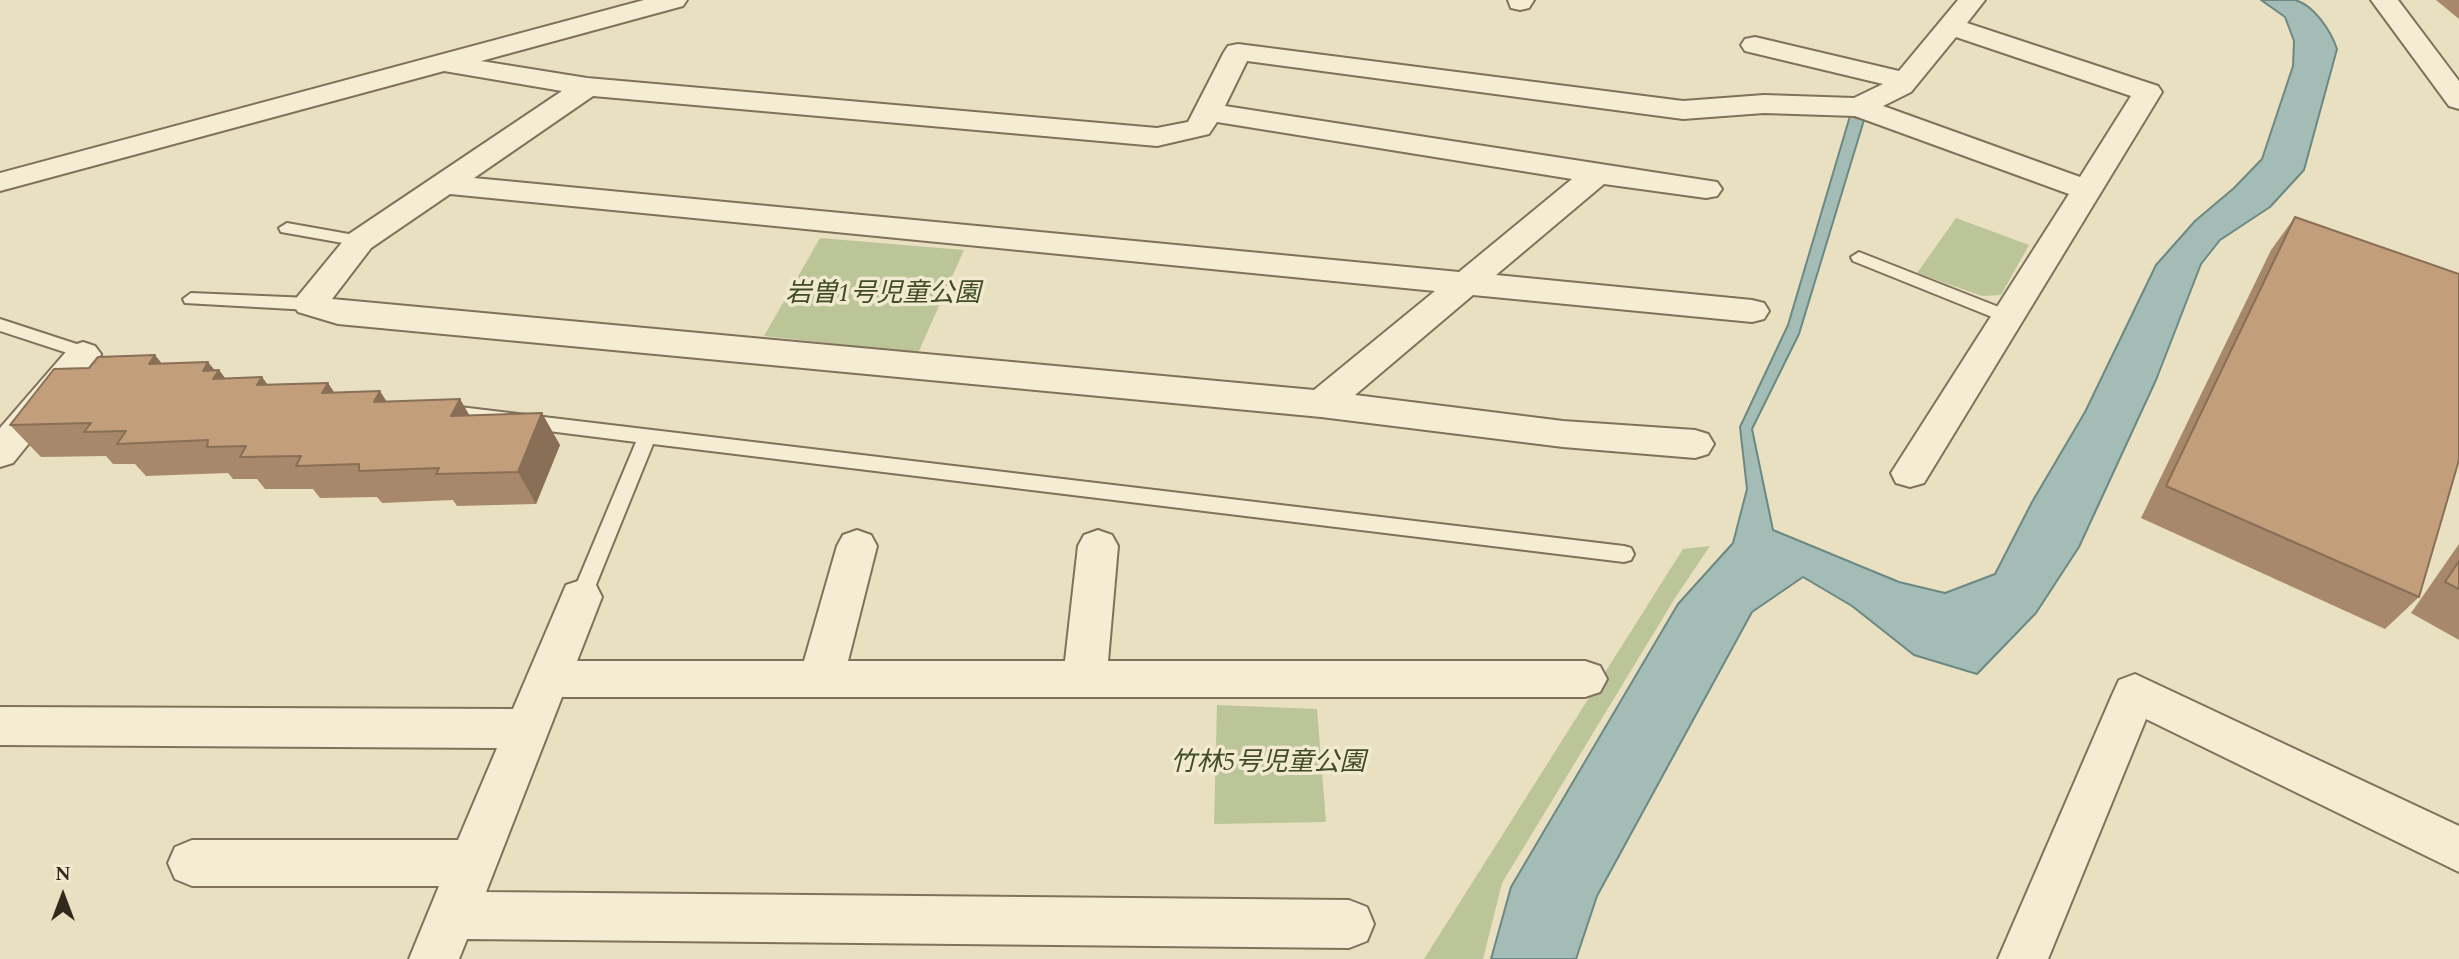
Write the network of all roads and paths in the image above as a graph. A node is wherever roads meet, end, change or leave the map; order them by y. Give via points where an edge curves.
1 (674, 0) edge
2 (1972, 0) edge
3 (2384, 0) edge
4 (1951, 26) junction
5 (1755, 45) dead end
6 (443, 60) junction
7 (1905, 80) junction
8 (587, 87) junction
9 (2458, 97) edge
10 (1859, 107) junction
11 (1209, 112) junction
12 (1597, 174) junction
13 (0, 182) edge
14 (443, 184) junction
15 (1706, 189) dead end
16 (2087, 190) junction
17 (287, 228) dead end
18 (360, 241) junction
19 (1859, 257) dead end
20 (1466, 284) junction
21 (191, 299) dead end
22 (310, 304) junction
23 (1752, 311) dead end
24 (2008, 317) junction
25 (0, 325) edge
26 (97, 356) joint
27 (1321, 404) junction
28 (426, 410) edge
29 (647, 437) junction
30 (1695, 444) dead end
31 (0, 453) edge
32 (1910, 473) dead end
33 (857, 545) dead end
34 (1098, 545) dead end
35 (1624, 554) dead end
36 (581, 597) joint
37 (548, 679) junction
38 (821, 679) junction
39 (1085, 679) junction
40 (1585, 679) dead end
41 (0, 726) edge
42 (527, 729) junction
43 (2459, 850) edge
44 (192, 863) dead end
45 (473, 863) junction
46 (452, 915) junction
47 (1349, 924) dead end
48 (434, 959) edge
49 (2023, 959) edge

1 - 6 street
2 - 4 street
3 - 9 street
4 - 7 street
4 - 16 street via 2148,93
5 - 7 street
6 - 8 street via 454,66
6 - 13 street
7 - 10 street via 1902,86
8 - 11 street via 1157,137 1199,128
8 - 14 street
10 - 11 street via 1764,104 1683,110 1238,52
10 - 16 street
11 - 12 street
12 - 15 street
12 - 20 street
14 - 18 street
14 - 20 street
16 - 24 street
17 - 18 lane
18 - 22 street
19 - 24 lane
20 - 23 street
20 - 27 street
21 - 22 lane
22 - 27 street via 352,315
24 - 32 street
25 - 26 lane
26 - 31 street
27 - 30 street via 1563,434
28 - 29 lane
29 - 35 lane
29 - 36 lane
33 - 38 street
34 - 39 street
36 - 37 street
37 - 38 street
37 - 42 street
38 - 39 street
39 - 40 street
41 - 42 street
42 - 45 street
43 - 49 street via 2135,693
44 - 45 street
45 - 46 street
46 - 47 street
46 - 48 street

